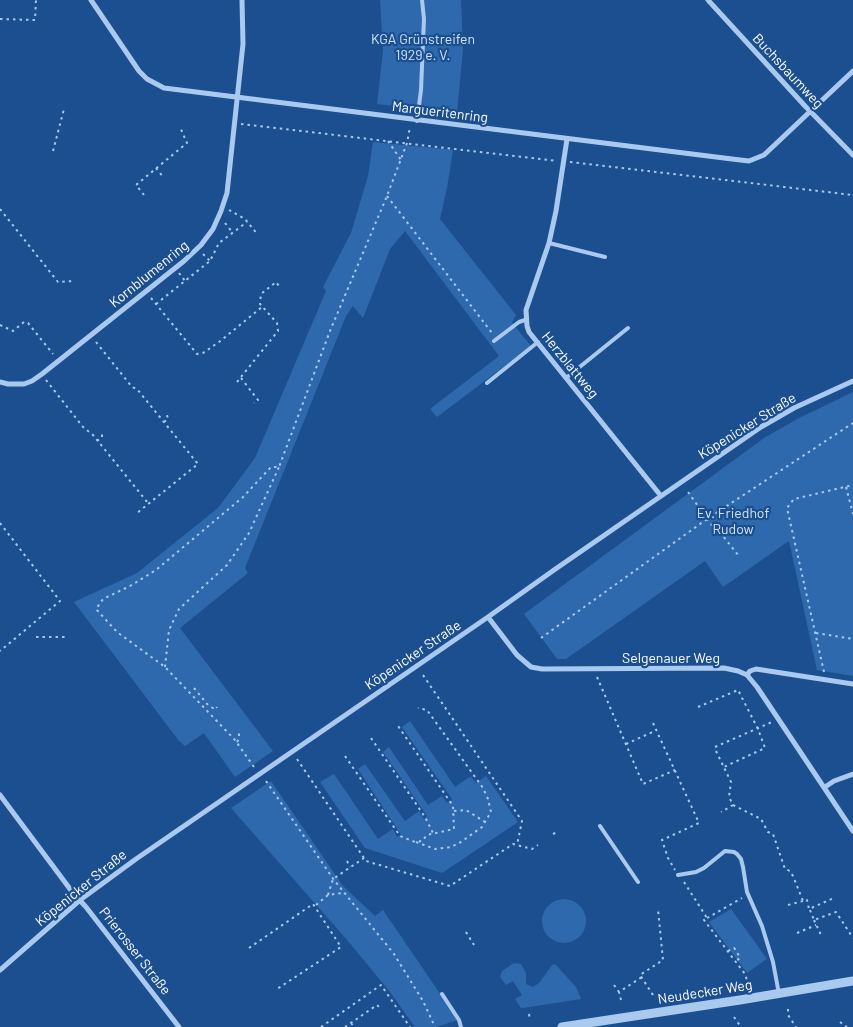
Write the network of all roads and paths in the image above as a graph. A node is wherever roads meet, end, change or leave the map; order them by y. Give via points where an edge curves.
1 (36, 0) edge
2 (91, 0) edge
3 (242, 0) edge
4 (422, 0) edge
5 (708, 0) edge
6 (0, 19) edge
7 (853, 71) edge
8 (237, 97) junction
9 (64, 109) dead end
10 (811, 112) junction
11 (414, 120) junction
12 (242, 124) dead end
13 (180, 127) dead end
14 (567, 139) junction
15 (388, 140) junction
16 (407, 143) junction
17 (53, 151) dead end
18 (853, 155) edge
19 (401, 160) junction
20 (557, 161) dead end
21 (569, 162) dead end
22 (156, 168) junction
23 (164, 178) dead end
24 (144, 195) dead end
25 (853, 195) edge
26 (387, 196) junction
27 (0, 209) edge
28 (228, 210) dead end
29 (224, 222) dead end
30 (247, 222) junction
31 (233, 233) junction
32 (258, 235) dead end
33 (549, 243) junction
34 (202, 253) dead end
35 (605, 257) dead end
36 (210, 262) junction
37 (179, 273) dead end
38 (74, 280) dead end
39 (185, 281) junction
40 (279, 286) dead end
41 (150, 296) dead end
42 (156, 304) junction
43 (262, 307) junction
44 (525, 320) junction
45 (0, 325) edge
46 (628, 328) dead end
47 (95, 340) dead end
48 (495, 340) joint
49 (538, 342) junction
50 (55, 356) dead end
51 (241, 378) junction
52 (566, 378) junction
53 (46, 380) dead end
54 (853, 381) edge
55 (0, 382) edge
56 (237, 382) dead end
57 (487, 383) dead end
58 (254, 403) dead end
59 (167, 415) dead end
60 (164, 422) junction
61 (853, 423) edge
62 (102, 434) dead end
63 (97, 440) junction
64 (278, 467) junction
65 (853, 485) edge
66 (846, 487) junction
67 (688, 492) dead end
68 (661, 496) junction
69 (148, 504) junction
70 (137, 513) dead end
71 (853, 514) edge
72 (707, 519) junction
73 (0, 523) edge
74 (738, 555) dead end
75 (488, 617) junction
76 (816, 633) junction
77 (36, 637) dead end
78 (65, 637) dead end
79 (541, 638) dead end
80 (853, 639) edge
81 (0, 651) edge
82 (157, 662) junction
83 (155, 665) dead end
84 (165, 667) junction
85 (825, 674) dead end
86 (424, 675) dead end
87 (746, 675) junction
88 (597, 678) dead end
89 (853, 684) edge
90 (185, 688) junction
91 (194, 688) dead end
92 (182, 691) dead end
93 (208, 705) junction
94 (698, 707) dead end
95 (204, 708) junction
96 (217, 708) dead end
97 (418, 708) dead end
98 (778, 718) junction
99 (396, 722) dead end
100 (653, 723) dead end
101 (758, 729) junction
102 (657, 730) junction
103 (238, 731) dead end
104 (371, 738) dead end
105 (237, 742) junction
106 (626, 744) junction
107 (715, 748) dead end
108 (716, 751) dead end
109 (345, 756) dead end
110 (298, 759) dead end
111 (254, 766) dead end
112 (724, 767) junction
113 (675, 770) junction
114 (853, 774) edge
115 (266, 781) dead end
116 (824, 787) junction
117 (0, 795) edge
118 (733, 805) junction
119 (454, 810) junction
120 (721, 812) dead end
121 (486, 822) junction
122 (600, 826) dead end
123 (853, 830) edge
124 (557, 832) dead end
125 (433, 833) junction
126 (553, 834) dead end
127 (415, 842) junction
128 (538, 844) dead end
129 (518, 845) junction
130 (364, 858) junction
131 (347, 862) dead end
132 (322, 863) junction
133 (318, 866) dead end
134 (350, 867) junction
135 (678, 875) junction
136 (333, 879) junction
137 (638, 882) dead end
138 (344, 892) junction
139 (328, 895) junction
140 (748, 896) junction
141 (834, 898) dead end
142 (80, 900) junction
143 (803, 901) junction
144 (788, 905) dead end
145 (316, 906) dead end
146 (658, 909) dead end
147 (810, 909) junction
148 (707, 918) junction
149 (814, 920) junction
150 (816, 924) junction
151 (466, 932) dead end
152 (797, 933) dead end
153 (822, 935) dead end
154 (853, 938) edge
155 (474, 945) dead end
156 (249, 948) dead end
157 (728, 952) junction
158 (736, 961) junction
159 (0, 970) edge
160 (642, 977) junction
161 (747, 980) dead end
162 (853, 981) edge
163 (614, 985) dead end
164 (277, 989) dead end
165 (619, 992) junction
166 (442, 994) dead end
167 (779, 994) junction
168 (653, 995) dead end
169 (621, 1000) dead end
170 (381, 1009) dead end
171 (788, 1009) dead end
172 (529, 1014) dead end
173 (734, 1017) dead end
174 (530, 1019) dead end
175 (840, 1022) dead end
176 (352, 1023) junction
177 (599, 1024) edge
178 (179, 1027) edge
179 (321, 1027) edge
180 (345, 1027) edge
181 (354, 1027) edge
182 (410, 1027) edge
183 (435, 1027) edge
184 (461, 1027) edge
185 (562, 1027) edge
186 (741, 1027) edge
187 (796, 1027) edge
188 (847, 1027) edge

1 - 6 path via 35,20
2 - 8 street, Margueritenring via 139,71 156,85
3 - 8 street, Kornblumenring via 244,44
4 - 11 lane via 421,90
5 - 10 street, Buchsbaumweg
7 - 10 street, Margueritenring
8 - 11 street, Margueritenring
8 - 55 street, Kornblumenring via 227,193 213,229 200,245 32,381 24,384
9 - 17 path
10 - 14 street, Margueritenring via 764,155 749,161
10 - 18 street, Buchsbaumweg
11 - 14 street, Margueritenring
11 - 16 path
12 - 15 path
13 - 22 path via 188,143
14 - 33 street
15 - 16 path
15 - 19 path
16 - 19 path
16 - 20 path
19 - 26 path
21 - 25 path
22 - 23 path
22 - 24 path via 136,185
26 - 48 path
26 - 64 path via 330,331
27 - 38 path via 58,282
28 - 30 path
29 - 31 path
30 - 31 path
30 - 32 path
31 - 36 path via 219,243
33 - 35 lane
33 - 44 street
34 - 36 path
36 - 39 path
37 - 39 path
39 - 42 path
40 - 43 path via 276,282 261,294
41 - 42 path
42 - 43 path via 197,354 219,342
43 - 51 path via 277,323 278,331
44 - 48 lane
44 - 49 street, Herzblattweg via 529,332
45 - 50 path via 13,331 24,322 28,323
46 - 52 lane
47 - 60 path
49 - 52 street, Herzblattweg
49 - 57 lane
51 - 56 path
51 - 58 path via 258,400
52 - 68 street, Herzblattweg
53 - 63 path
54 - 68 street, Köpenicker Straße via 794,408 762,427
59 - 60 path via 168,420
60 - 69 path via 198,464
61 - 72 path
62 - 63 path
63 - 69 path
64 - 82 path via 271,466 243,497 156,570 103,599 96,609 117,632
64 - 84 path via 249,533 227,565 179,609 169,630
65 - 66 path
66 - 71 path
66 - 76 path via 794,499 787,508
67 - 72 path
68 - 75 street, Köpenicker Straße
69 - 70 path
72 - 74 path
72 - 79 path
73 - 81 path via 60,601
75 - 87 street, Selgenauer Weg via 517,655 531,667 724,668
75 - 142 street, Köpenicker Straße
76 - 80 path
76 - 85 path
77 - 78 path
82 - 83 path
82 - 84 path
84 - 90 path
86 - 129 path via 522,821
87 - 89 street via 750,671 764,669
87 - 98 street
88 - 106 path
90 - 92 path
90 - 95 path
91 - 93 path
93 - 95 path
93 - 96 path
94 - 101 path via 738,690
95 - 105 path
97 - 121 path via 427,710 483,788 492,812
98 - 101 path
98 - 116 street
99 - 119 path
100 - 102 path
101 - 107 path
101 - 112 path via 766,748
102 - 106 path
102 - 113 path
103 - 105 path
104 - 125 path
105 - 111 path
106 - 113 path via 643,784
108 - 112 path
109 - 127 path via 400,836
110 - 130 path
112 - 118 path via 731,782 728,797
113 - 135 path via 699,823 662,840
114 - 116 street
115 - 132 path
116 - 123 street
117 - 142 street, Prierosser Straße
118 - 120 path
118 - 143 path via 761,819 768,832 773,834 785,869 794,876
119 - 121 path via 466,810
119 - 125 path via 454,829
121 - 127 path via 451,847 435,849
122 - 137 lane
124 - 126 path
125 - 127 path
128 - 129 path via 532,849
129 - 130 path via 514,844 450,886
130 - 134 path
131 - 134 path
132 - 133 path
132 - 136 path
134 - 136 path
135 - 140 lane via 704,868 725,851 734,852 741,859
135 - 148 path
136 - 138 path
136 - 139 path
138 - 139 path
138 - 183 path via 394,954
139 - 145 path
140 - 148 path
140 - 167 lane via 762,926
141 - 147 path
142 - 159 street, Köpenicker Straße
142 - 178 street, Prierosser Straße
143 - 144 path
143 - 147 path via 807,900
146 - 160 path via 663,960 640,975
147 - 149 path
148 - 157 path via 704,920
149 - 150 path
149 - 154 path via 836,912
150 - 152 path
150 - 153 path
151 - 155 path
156 - 164 path via 313,904 341,947
157 - 158 path
157 - 158 path via 736,950 740,958
158 - 161 path
160 - 165 path
160 - 168 path
162 - 167 street, Neudecker Weg
163 - 165 path
165 - 169 path
166 - 184 lane
167 - 177 street, Neudecker Weg
170 - 176 path via 377,1004
171 - 187 path
172 - 174 path
173 - 186 path
175 - 188 path
176 - 180 path
176 - 181 path
177 - 185 street, Neudecker Weg
179 - 182 path via 381,985

